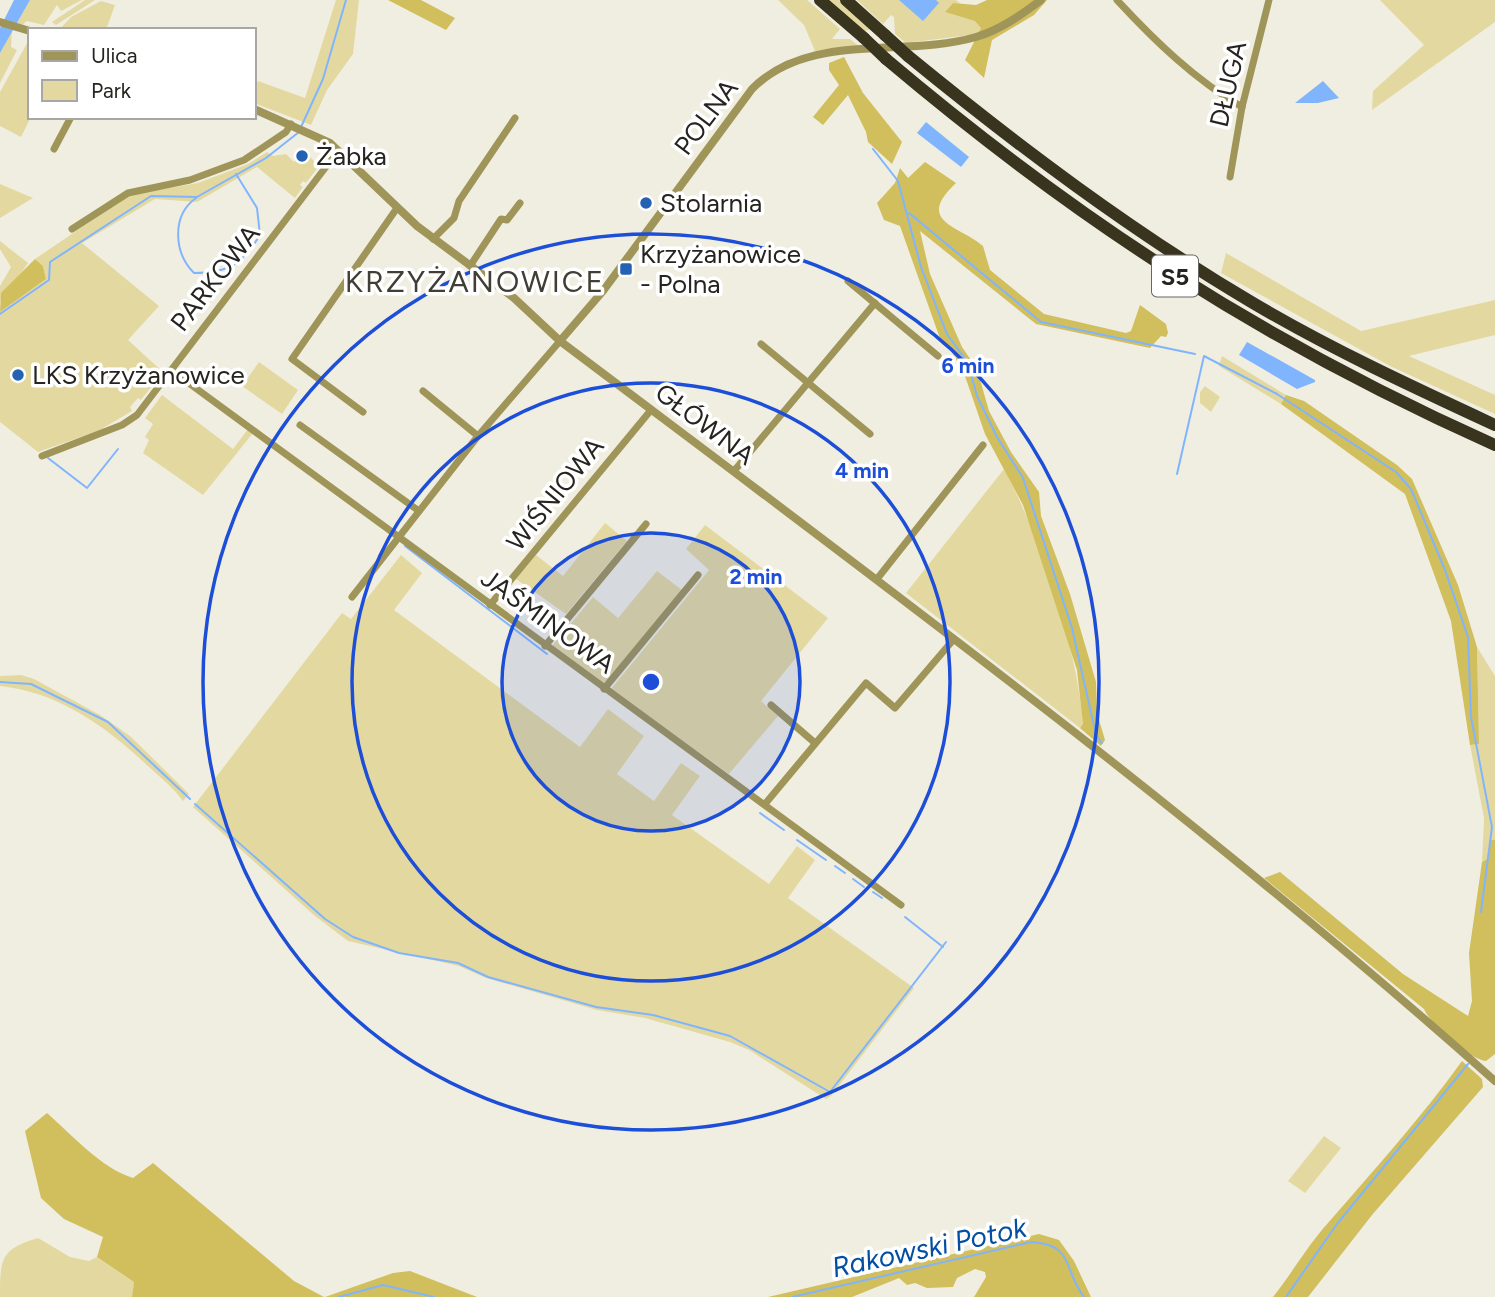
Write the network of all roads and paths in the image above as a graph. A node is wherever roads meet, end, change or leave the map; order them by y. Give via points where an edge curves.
1 (820, 0) edge
2 (846, 0) edge
3 (1041, 0) edge
4 (1117, 0) edge
5 (1269, 0) edge
6 (0, 22) edge
7 (26, 30) edge
8 (1242, 107) junction
9 (256, 110) edge
10 (515, 118) dead end
11 (70, 119) edge
12 (294, 125) junction
13 (54, 149) dead end
14 (338, 151) junction
15 (1230, 177) dead end
16 (520, 202) dead end
17 (397, 208) junction
18 (72, 229) dead end
19 (433, 239) junction
20 (470, 266) junction
21 (848, 281) dead end
22 (874, 303) junction
23 (560, 341) junction
24 (761, 344) dead end
25 (938, 356) dead end
26 (171, 370) junction
27 (808, 383) junction
28 (423, 391) dead end
29 (651, 410) junction
30 (363, 412) dead end
31 (300, 425) dead end
32 (1495, 425) edge
33 (870, 434) dead end
34 (478, 436) junction
35 (983, 445) dead end
36 (1495, 445) edge
37 (42, 456) dead end
38 (734, 471) junction
39 (419, 511) junction
40 (646, 524) dead end
41 (399, 536) junction
42 (698, 575) dead end
43 (877, 579) junction
44 (352, 597) dead end
45 (490, 606) junction
46 (954, 639) junction
47 (545, 646) junction
48 (604, 688) junction
49 (771, 705) dead end
50 (815, 743) junction
51 (765, 804) junction
52 (901, 905) dead end
53 (1495, 1082) edge

1 - 36 highway, S5, bridge via 1017,166 1172,275 1317,360
2 - 32 highway, S5, bridge via 1032,155 1185,260 1325,343
3 - 23 street, POLNA via 997,29 969,39 833,53 787,63 769,72
4 - 8 street via 1174,57
5 - 8 street, DŁUGA
6 - 7 street
8 - 15 street, DŁUGA
9 - 12 street, GŁÓWNA
10 - 19 street via 459,201 454,218
11 - 13 street
12 - 14 street, GŁÓWNA
12 - 18 street via 244,160 190,180 128,193
14 - 17 street, GŁÓWNA
14 - 26 street, PARKOWA
16 - 20 street via 507,220 501,219
17 - 19 street, GŁÓWNA
17 - 30 street via 292,359
19 - 20 street, GŁÓWNA
20 - 23 street, GŁÓWNA via 514,298
21 - 22 street
22 - 25 street
22 - 27 street
23 - 29 street, GŁÓWNA
23 - 34 street, POLNA
24 - 27 street
26 - 37 street, PARKOWA via 137,415
26 - 41 street, JAŚMINOWA
27 - 33 street
27 - 38 street
28 - 34 street
29 - 38 street, GŁÓWNA
29 - 45 street, WIŚNIOWA
31 - 39 street
34 - 39 street, POLNA
35 - 43 street
38 - 43 street, GŁÓWNA
39 - 41 street, POLNA
40 - 47 street
41 - 44 street, POLNA
41 - 45 street, JAŚMINOWA
42 - 48 street
43 - 46 street, GŁÓWNA
45 - 47 street, JAŚMINOWA
46 - 50 street via 895,708 866,683
46 - 53 street, GŁÓWNA via 1223,852
47 - 48 street, JAŚMINOWA
48 - 51 street, JAŚMINOWA
49 - 50 street
50 - 51 street
51 - 52 street, JAŚMINOWA

